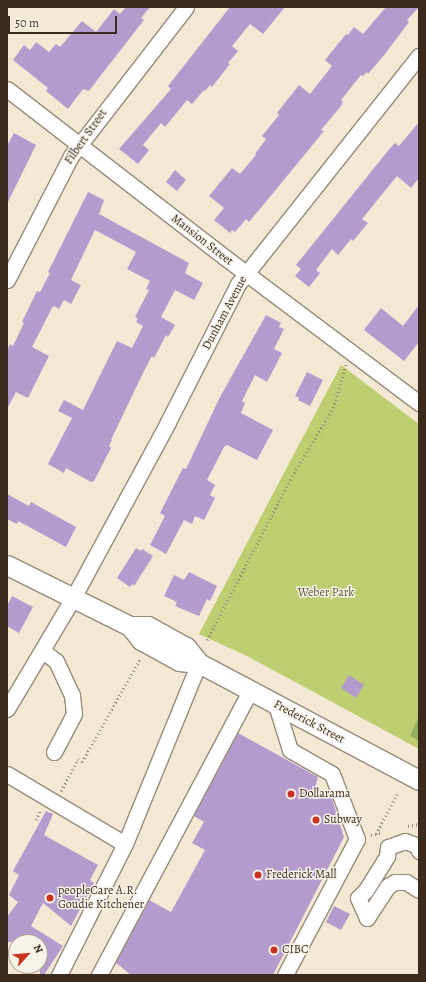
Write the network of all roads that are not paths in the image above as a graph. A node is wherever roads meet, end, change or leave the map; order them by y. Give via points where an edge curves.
1 (186, 7) edge
2 (419, 56) edge
3 (7, 88) edge
4 (79, 145) junction
5 (246, 273) junction
6 (7, 280) edge
7 (416, 396) edge
8 (7, 565) edge
9 (73, 598) junction
10 (43, 651) junction
11 (199, 663) junction
12 (250, 691) junction
13 (276, 705) junction
14 (7, 709) edge
15 (54, 752) dead end
16 (7, 774) edge
17 (419, 780) edge
18 (125, 844) junction
19 (419, 851) edge
20 (419, 890) edge
21 (59, 975) edge
22 (99, 975) edge
23 (285, 975) edge

1 - 4 street, Filbert Street
2 - 5 street, Dunham Avenue
3 - 4 street, Mansion Street
4 - 5 street, Mansion Street
4 - 6 street, Filbert Street via 67,163
5 - 7 street, Mansion Street
5 - 9 street, Dunham Avenue
8 - 9 main road, Frederick Street
9 - 10 street, Dunham Avenue
9 - 11 main road, Frederick Street via 130,626 148,626 186,647
10 - 14 street, Dunham Avenue
10 - 15 street via 56,661 72,695 74,714
11 - 12 main road, Frederick Street
11 - 18 street
12 - 13 main road, Frederick Street
12 - 22 street
13 - 17 main road, Frederick Street
13 - 23 street via 290,750 332,774 357,839
16 - 18 street
18 - 21 street
19 - 20 street via 418,846 404,841 388,847 387,856 366,890 358,898 367,918 388,886 396,882 406,882

